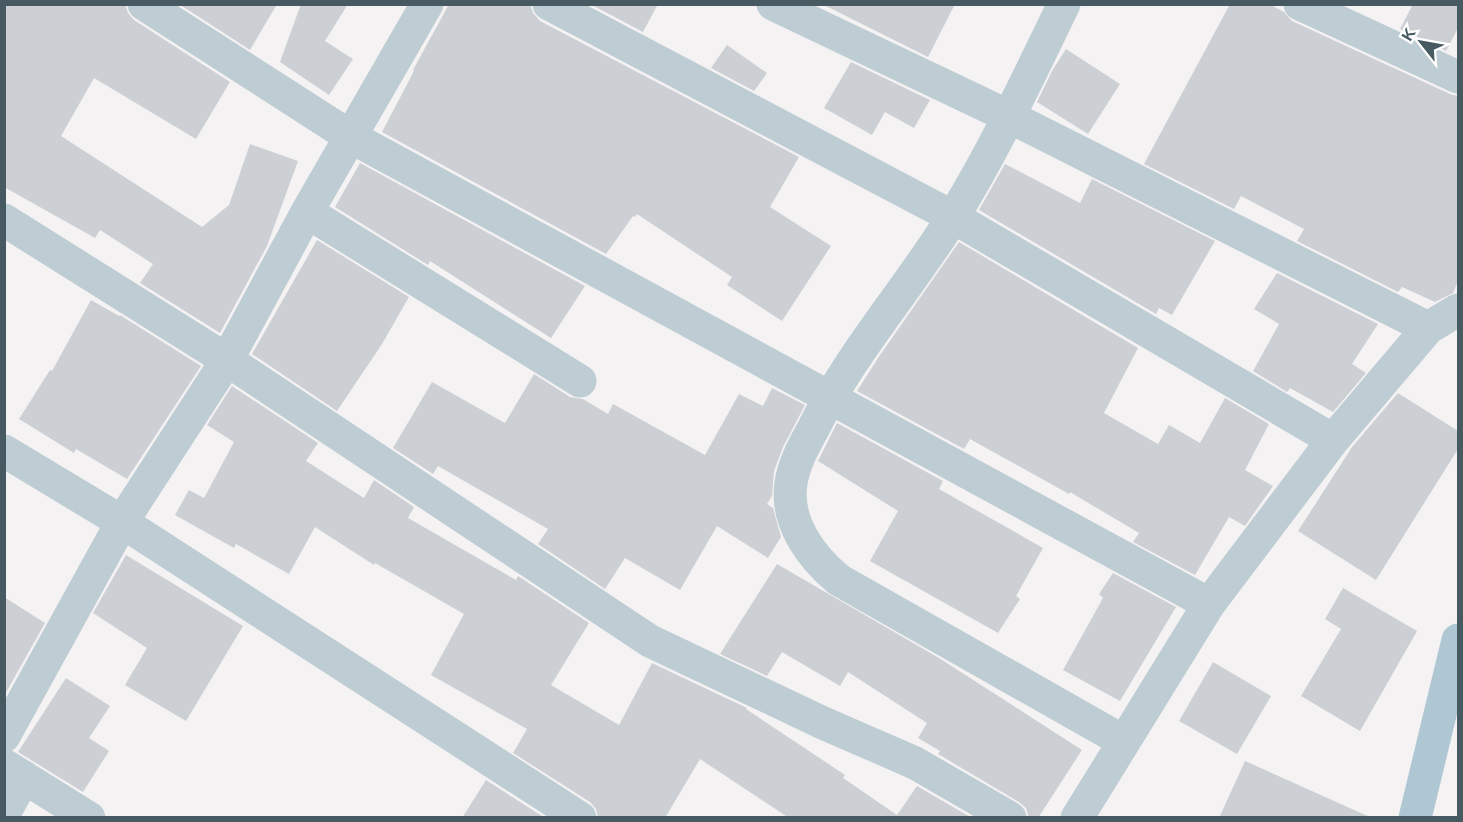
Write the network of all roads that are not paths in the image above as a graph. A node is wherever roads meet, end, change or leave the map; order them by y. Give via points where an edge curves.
1 (144, 4) edge
2 (427, 4) edge
3 (549, 4) edge
4 (773, 4) edge
5 (1064, 4) edge
6 (1300, 4) edge
7 (1458, 77) edge
8 (1008, 116) junction
9 (351, 137) junction
10 (307, 212) junction
11 (953, 217) junction
12 (4, 220) edge
13 (1458, 310) edge
14 (1428, 328) junction
15 (227, 360) junction
16 (580, 381) dead end
17 (829, 397) junction
18 (1333, 440) junction
19 (4, 451) edge
20 (122, 522) junction
21 (1209, 604) junction
22 (1458, 640) edge
23 (1449, 722) edge
24 (4, 736) edge
25 (1123, 741) junction
26 (14, 771) edge
27 (4, 814) edge
28 (89, 818) edge
29 (579, 818) edge
30 (1010, 818) edge
31 (1077, 818) edge
32 (1415, 818) edge

1 - 9 street
2 - 9 street
3 - 11 street
4 - 8 street
5 - 8 street
6 - 7 street
8 - 11 street
8 - 14 street
9 - 10 street
9 - 17 street
10 - 15 street
10 - 16 street
11 - 17 street
11 - 18 street
12 - 15 street
13 - 14 street
14 - 18 street
15 - 20 street
15 - 30 street via 650,640 915,763
17 - 21 street
17 - 25 street via 796,461 791,484 795,522 812,554 839,580
18 - 21 street
19 - 20 street
20 - 24 street
20 - 29 street
21 - 25 street
22 - 23 main road
23 - 32 main road
25 - 31 street
26 - 27 street
26 - 28 street

